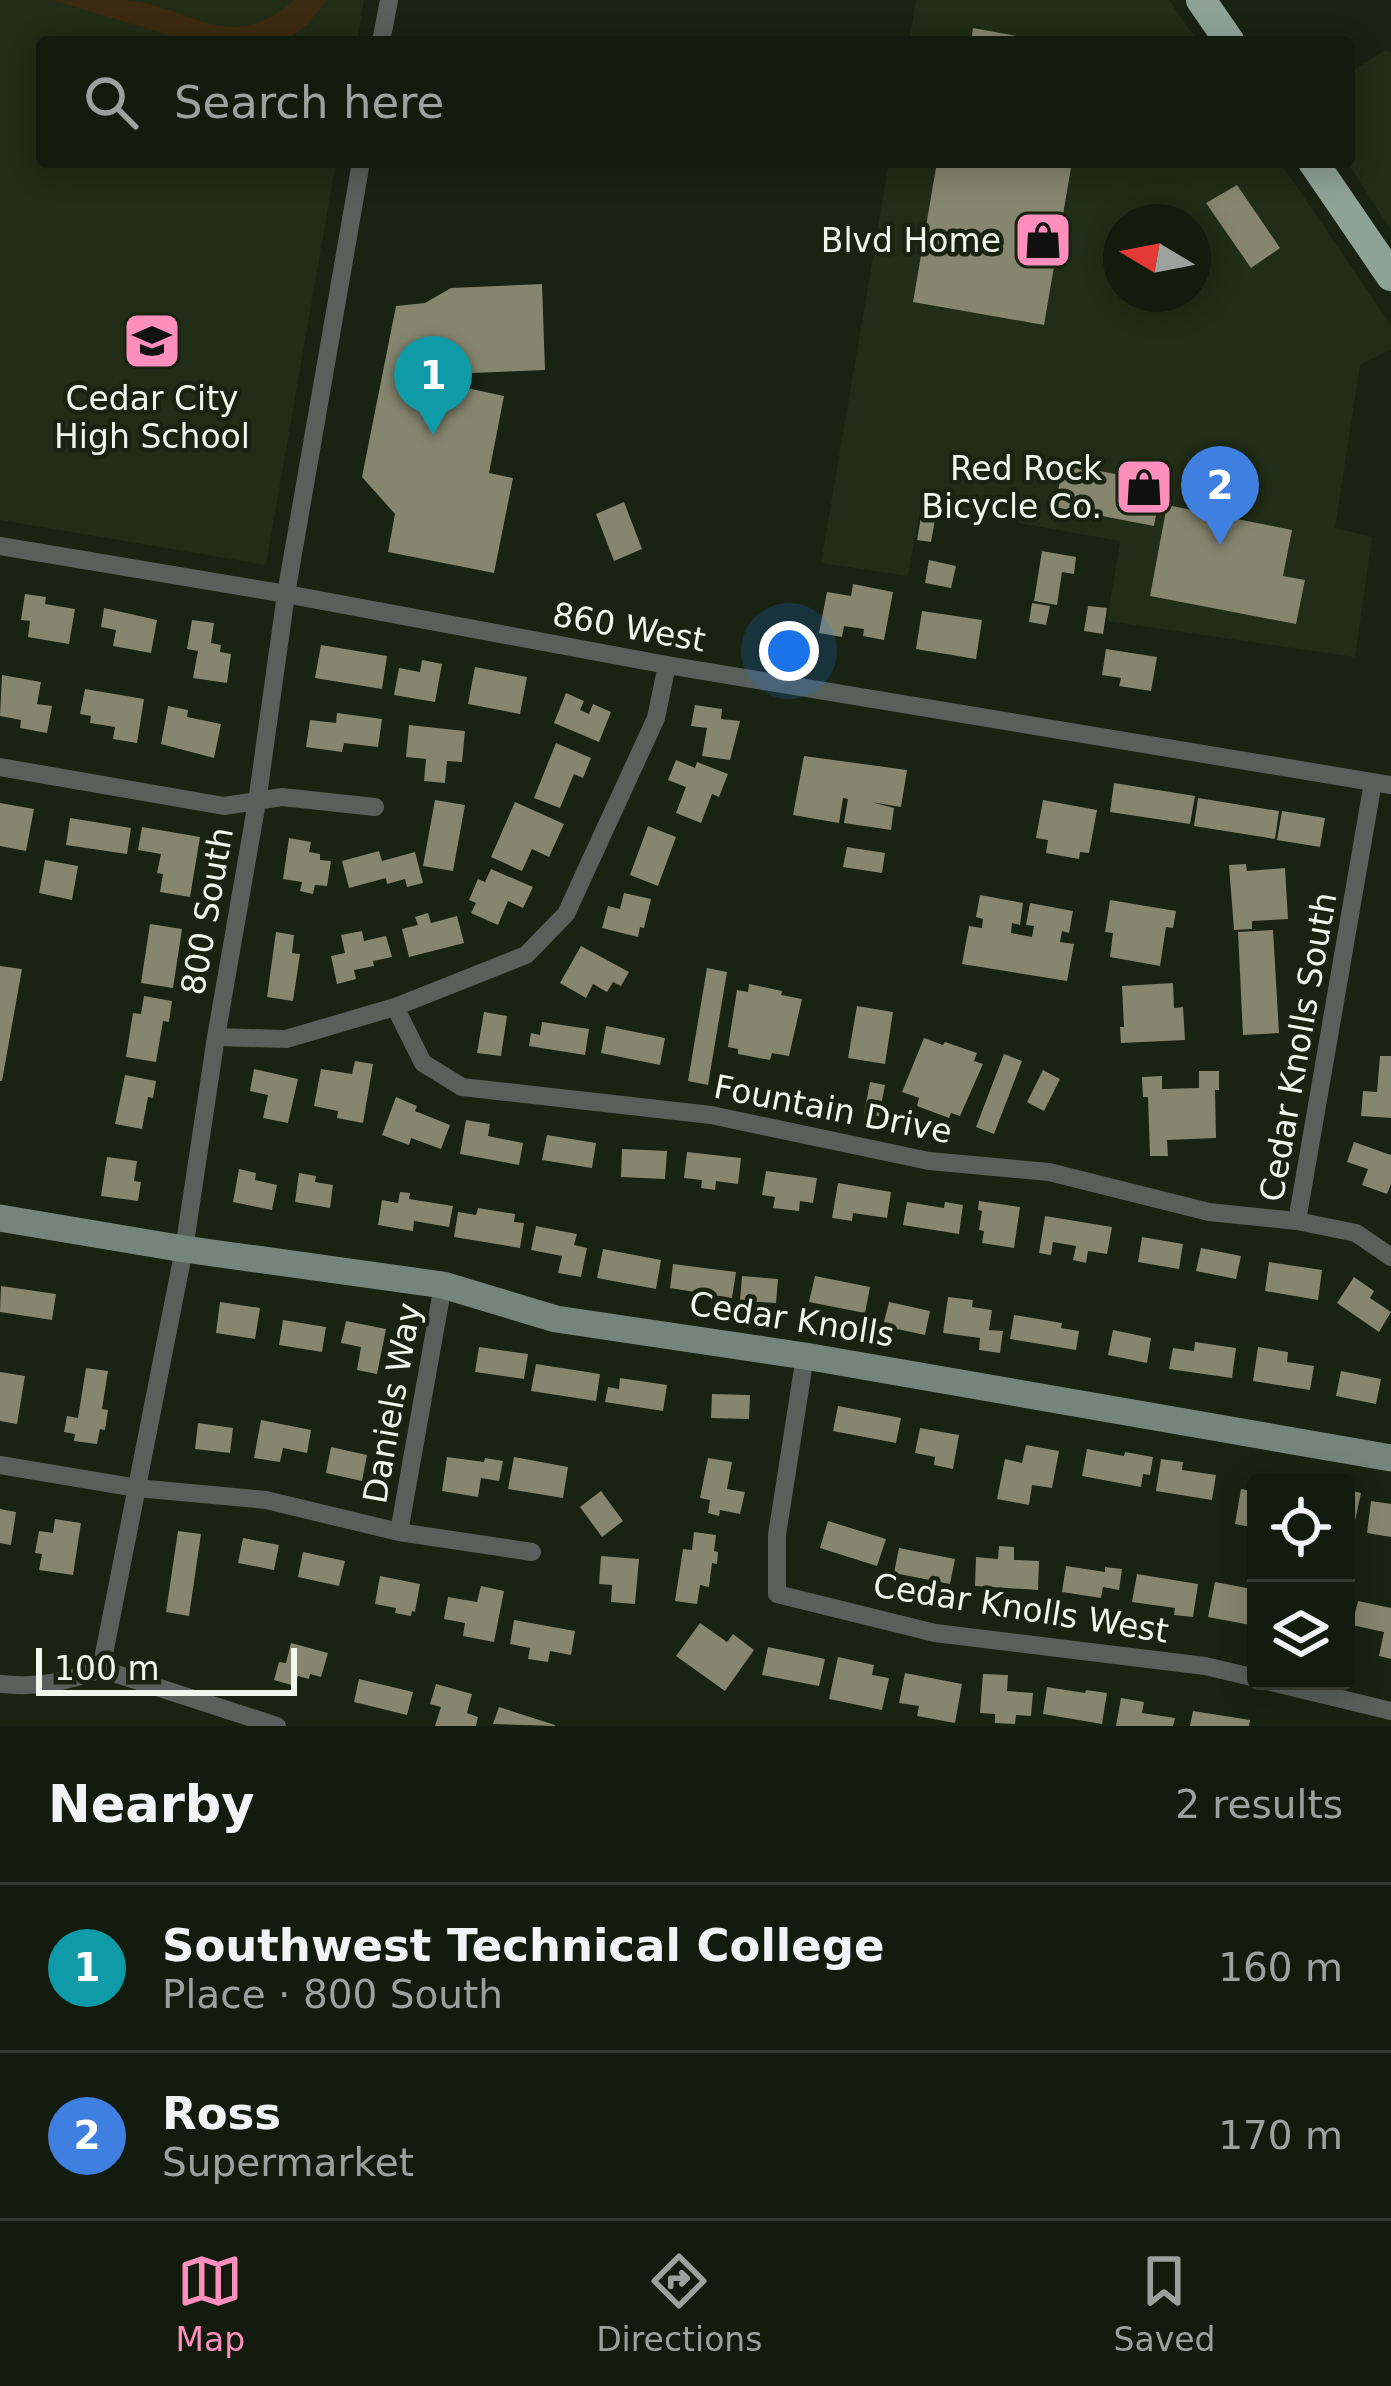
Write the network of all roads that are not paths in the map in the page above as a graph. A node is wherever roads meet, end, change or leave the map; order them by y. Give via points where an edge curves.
1 (388, 0) edge
2 (1201, 0) edge
3 (382, 36) edge
4 (1226, 36) edge
5 (360, 168) edge
6 (1316, 168) edge
7 (1391, 276) edge
8 (0, 546) edge
9 (286, 594) junction
10 (667, 665) junction
11 (0, 767) edge
12 (1382, 784) edge
13 (256, 802) junction
14 (375, 807) dead end
15 (394, 1007) junction
16 (216, 1037) junction
17 (0, 1218) edge
18 (1297, 1221) junction
19 (184, 1249) junction
20 (1391, 1257) edge
21 (443, 1285) junction
22 (806, 1356) junction
23 (1391, 1458) edge
24 (0, 1466) edge
25 (136, 1488) junction
26 (399, 1532) junction
27 (532, 1552) dead end
28 (101, 1669) junction
29 (1247, 1676) edge
30 (0, 1684) edge
31 (1304, 1690) edge
32 (1391, 1711) edge
33 (277, 1726) edge

1 - 3 street
2 - 4 main road
5 - 9 street, 800 South
6 - 7 main road
8 - 9 street, 860 West
9 - 10 street, 860 West
9 - 13 street, 800 South
10 - 12 street, 860 West
10 - 15 street via 656,718 566,914 526,955
11 - 13 street via 224,806
12 - 18 street, Cedar Knolls South
13 - 14 street via 282,796
13 - 16 street, 800 South
15 - 16 street via 286,1039
15 - 18 street, Fountain Drive via 423,1063 462,1087 711,1115 929,1161 1049,1172 1209,1212
16 - 19 street, 800 South
17 - 19 street, Cedar Knolls
18 - 20 street, Cedar Knolls South via 1356,1233
19 - 21 street, Cedar Knolls
19 - 25 street, 800 South
21 - 22 street, Cedar Knolls via 556,1319
21 - 26 street, Daniels Way
22 - 23 street, Cedar Knolls
22 - 29 street, Cedar Knolls West via 777,1535 777,1594 935,1633
24 - 25 street
25 - 26 street via 266,1500
25 - 28 street, 800 South
26 - 27 street
28 - 30 street via 65,1682
28 - 33 street
31 - 32 street

